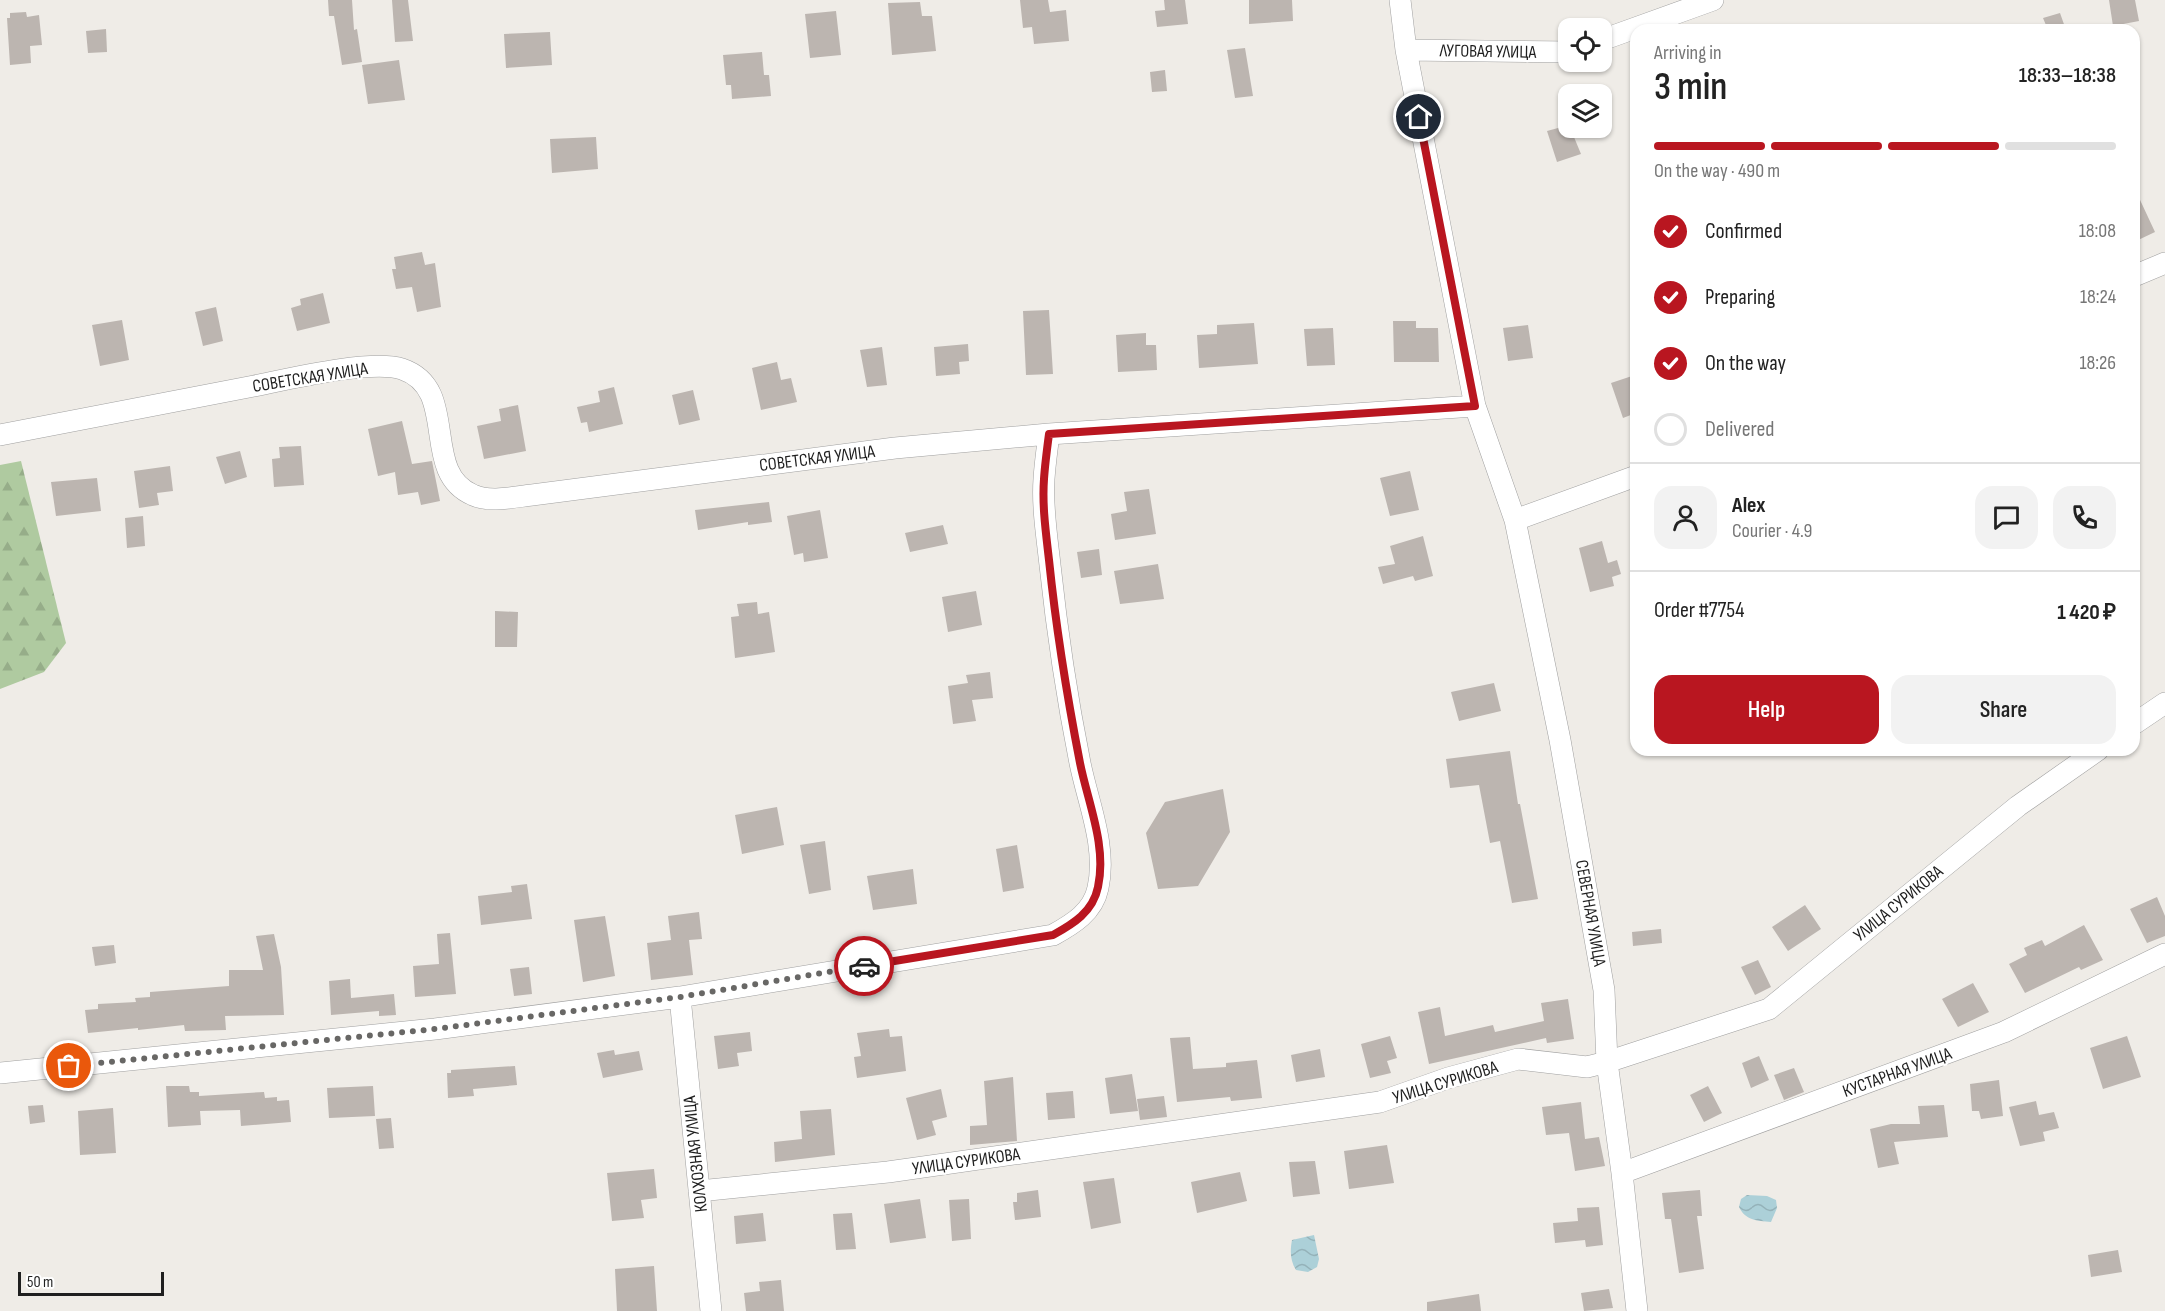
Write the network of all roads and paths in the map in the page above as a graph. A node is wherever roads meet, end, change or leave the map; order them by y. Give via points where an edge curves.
1 (1400, 0) edge
2 (1713, 0) edge
3 (1646, 24) edge
4 (1630, 30) edge
5 (1612, 36) edge
6 (1406, 50) junction
7 (1558, 52) edge
8 (2165, 263) edge
9 (2140, 273) edge
10 (1475, 406) junction
11 (1049, 434) junction
12 (0, 435) edge
13 (1630, 478) edge
14 (1515, 520) junction
15 (2165, 703) edge
16 (2140, 720) edge
17 (2089, 756) edge
18 (2165, 954) edge
19 (680, 997) junction
20 (1607, 1062) junction
21 (0, 1073) edge
22 (1622, 1173) junction
23 (699, 1191) junction
24 (711, 1311) edge
25 (1637, 1311) edge

1 - 6 street
2 - 3 street
4 - 5 street
6 - 7 street, ЛУГОВАЯ УЛИЦА
6 - 10 street
8 - 9 street
10 - 11 street, СОВЕТСКАЯ УЛИЦА
10 - 14 street
11 - 12 street, СОВЕТСКАЯ УЛИЦА via 895,448 492,498 474,496 459,487 450,473 443,456 433,396 426,384 416,374 380,365
11 - 19 street via 1044,480 1053,600 1101,868 1092,904 1077,921 1053,935
13 - 14 street
14 - 20 street, СЕВЕРНАЯ УЛИЦА via 1560,740 1604,990
15 - 16 street
17 - 20 street, УЛИЦА СУРИКОВА via 2018,806 1769,1009
18 - 22 street, КУСТАРНАЯ УЛИЦА via 2004,1032
19 - 21 street via 435,1029
19 - 23 street, КОЛХОЗНАЯ УЛИЦА
20 - 22 street, СЕВЕРНАЯ УЛИЦА
20 - 23 street, УЛИЦА СУРИКОВА via 1587,1067 1518,1059 1380,1102 888,1172
22 - 25 street, СЕВЕРНАЯ УЛИЦА
23 - 24 street, КОЛХОЗНАЯ УЛИЦА

